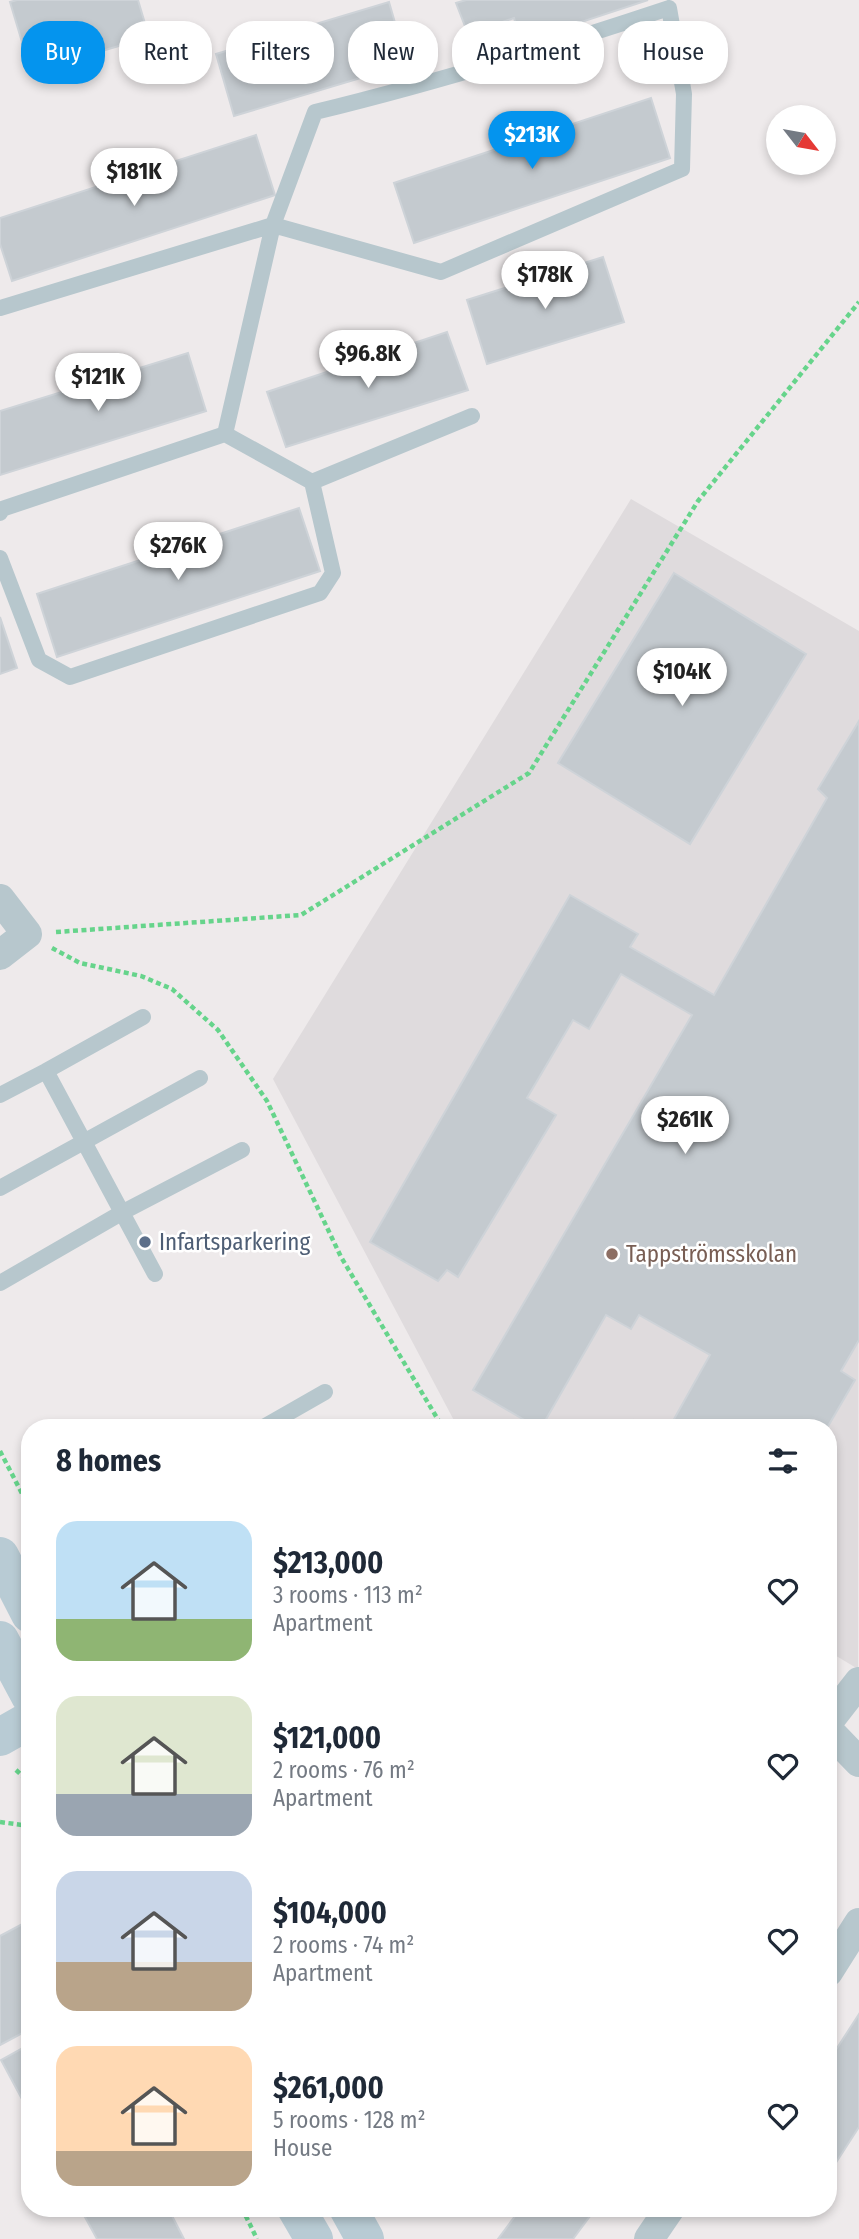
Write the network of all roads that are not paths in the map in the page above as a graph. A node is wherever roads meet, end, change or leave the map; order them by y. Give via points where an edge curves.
1 (273, 225) junction
2 (0, 309) edge
3 (472, 416) dead end
4 (225, 434) junction
5 (312, 482) junction
6 (0, 513) edge
7 (0, 558) edge
8 (0, 899) edge
9 (0, 955) edge
10 (143, 1017) dead end
11 (46, 1070) junction
12 (200, 1078) dead end
13 (0, 1095) edge
14 (86, 1142) junction
15 (242, 1150) dead end
16 (0, 1188) edge
17 (122, 1212) junction
18 (155, 1274) dead end
19 (0, 1283) edge
20 (325, 1392) dead end
21 (278, 1419) edge
22 (0, 1556) edge
23 (21, 1597) edge
24 (0, 1640) edge
25 (21, 1679) edge
26 (859, 1682) edge
27 (837, 1710) edge
28 (21, 1731) edge
29 (837, 1739) edge
30 (5, 1750) edge
31 (859, 1762) edge
32 (859, 1923) edge
33 (837, 1958) edge
34 (301, 2217) edge
35 (353, 2217) edge
36 (664, 2217) edge
37 (314, 2239) edge
38 (365, 2239) edge
39 (649, 2239) edge

1 - 1 lane via 441,272 682,169 684,94 669,8 315,112
1 - 2 lane
1 - 4 lane
3 - 5 lane
4 - 5 lane
4 - 6 lane
5 - 7 lane via 333,573 320,593 70,677 39,660
8 - 9 street via 27,934
10 - 11 lane
11 - 13 lane
11 - 14 lane
12 - 14 lane
14 - 16 lane
14 - 17 lane
15 - 17 lane
17 - 18 lane
17 - 19 lane
20 - 21 lane
22 - 23 main road
24 - 25 main road
26 - 27 street
28 - 30 main road
29 - 31 street
32 - 33 street
34 - 37 main road
35 - 38 main road
36 - 39 street

